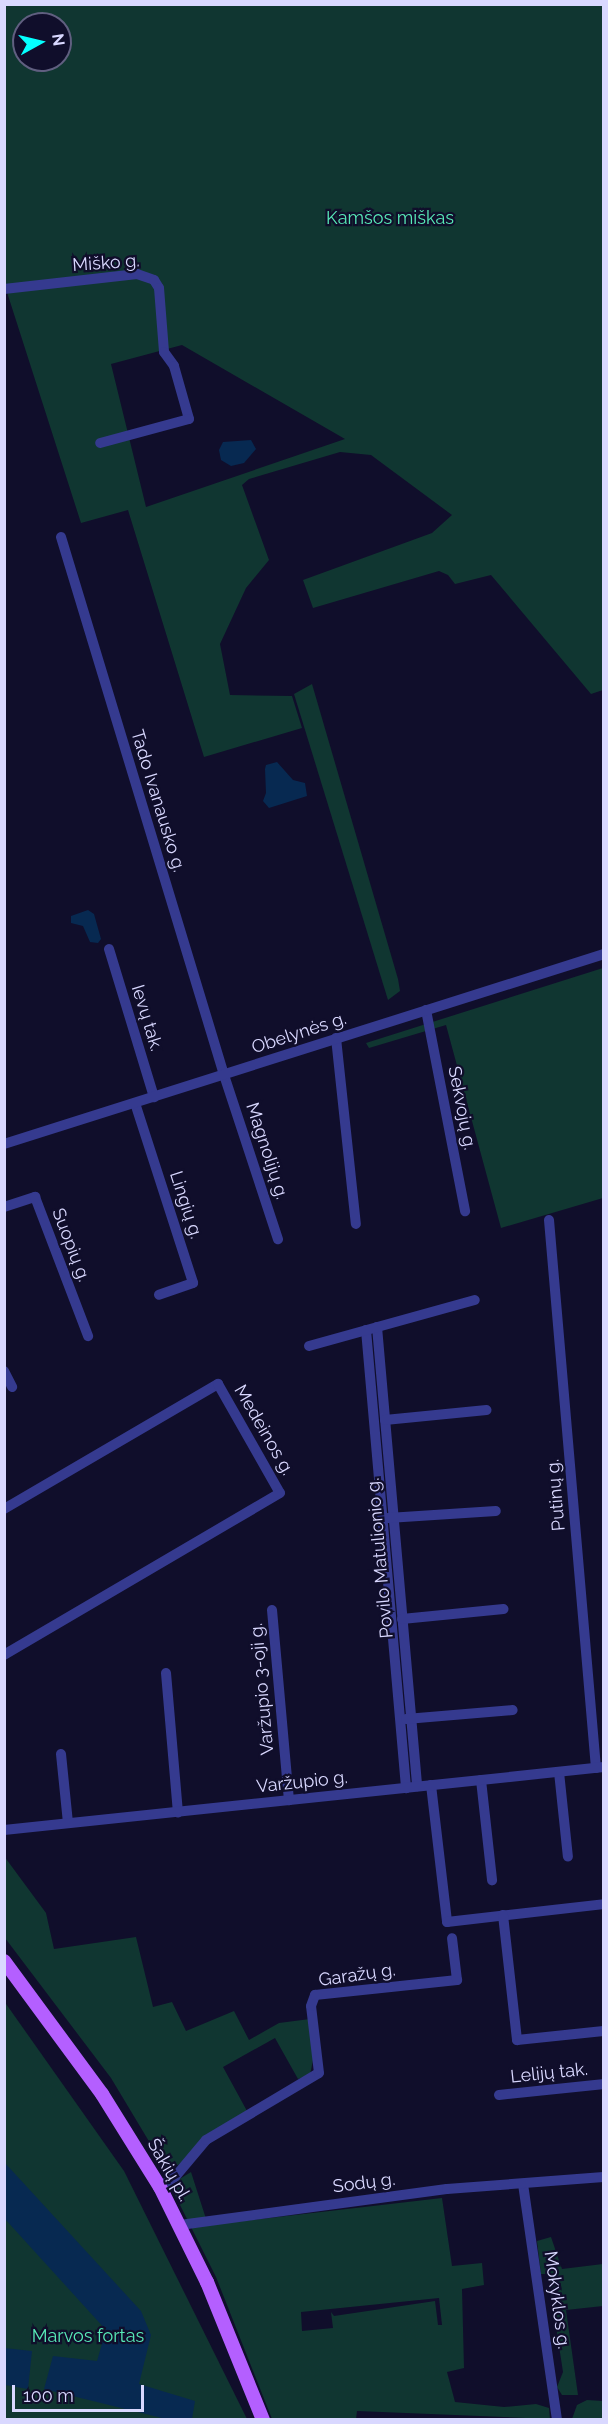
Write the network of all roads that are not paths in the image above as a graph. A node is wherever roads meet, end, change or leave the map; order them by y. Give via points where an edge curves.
1 (4, 289) edge
2 (100, 443) dead end
3 (61, 537) dead end
4 (109, 949) dead end
5 (603, 954) edge
6 (426, 1010) junction
7 (336, 1038) junction
8 (224, 1075) junction
9 (154, 1097) junction
10 (135, 1103) junction
11 (4, 1144) edge
12 (4, 1207) edge
13 (465, 1211) dead end
14 (549, 1220) dead end
15 (356, 1224) dead end
16 (278, 1239) dead end
17 (159, 1295) dead end
18 (475, 1300) dead end
19 (371, 1329) junction
20 (88, 1336) dead end
21 (309, 1346) dead end
22 (4, 1371) edge
23 (12, 1387) dead end
24 (487, 1410) dead end
25 (385, 1420) junction
26 (4, 1509) edge
27 (496, 1511) dead end
28 (388, 1518) junction
29 (272, 1610) dead end
30 (504, 1610) dead end
31 (402, 1618) junction
32 (4, 1655) edge
33 (166, 1673) dead end
34 (513, 1710) dead end
35 (405, 1719) junction
36 (61, 1754) dead end
37 (600, 1767) edge
38 (559, 1772) junction
39 (481, 1780) junction
40 (431, 1785) junction
41 (411, 1787) junction
42 (289, 1800) junction
43 (178, 1812) junction
44 (68, 1823) junction
45 (4, 1830) edge
46 (568, 1857) dead end
47 (492, 1880) dead end
48 (603, 1904) edge
49 (503, 1915) junction
50 (452, 1938) dead end
51 (4, 1961) edge
52 (603, 2031) edge
53 (603, 2084) edge
54 (499, 2095) dead end
55 (603, 2177) edge
56 (523, 2184) junction
57 (160, 2187) junction
58 (180, 2225) junction
59 (263, 2420) edge
60 (557, 2420) edge

1 - 2 street, Miško g. via 147,275 159,288 164,352 174,366 189,419
3 - 8 street, Tado Ivanausko g.
4 - 9 street, Ievų tak.
5 - 6 street, Obelynės g.
6 - 7 street, Obelynės g.
6 - 13 street, Sekvojų g.
7 - 8 street, Obelynės g.
7 - 15 street
8 - 9 street, Obelynės g.
8 - 16 street, Magnolijų g.
9 - 10 street, Obelynės g.
10 - 11 street, Obelynės g.
10 - 17 street, Lingių g. via 194,1283
12 - 20 street, Suopių g. via 35,1197
14 - 37 street, Putinų g.
18 - 19 street
19 - 21 street
19 - 25 street, Povilo Matulionio g.
19 - 28 street, Povilo Matulionio g.
22 - 23 street
24 - 25 street
25 - 28 street, Povilo Matulionio g.
26 - 32 street, Medeinos g. via 218,1384 280,1493
27 - 28 street
28 - 31 street, Povilo Matulionio g.
28 - 35 street, Povilo Matulionio g.
29 - 42 street, Varžupio 3-oji g.
30 - 31 street
31 - 35 street, Povilo Matulionio g.
33 - 43 street
34 - 35 street
35 - 41 street, Povilo Matulionio g.
36 - 44 street
37 - 38 street, Varžupio g.
38 - 39 street, Varžupio g.
38 - 46 street
39 - 40 street, Varžupio g.
39 - 47 street
40 - 41 street, Varžupio g.
40 - 49 street via 447,1922
41 - 42 street, Varžupio g.
42 - 43 street, Varžupio g.
43 - 44 street, Varžupio g.
44 - 45 street, Varžupio g.
48 - 49 street
49 - 52 street via 517,2040
50 - 57 street, Garažų g. via 457,1980 315,1995 311,2006 319,2073 206,2140 175,2177
51 - 57 main road, Šakių pl. via 102,2094
53 - 54 street, Lelijų tak.
55 - 56 street, Sodų g.
56 - 58 street, Sodų g. via 447,2189
56 - 60 street, Mokyklos g.
57 - 58 main road, Šakių pl.
58 - 59 main road, Šakių pl.

